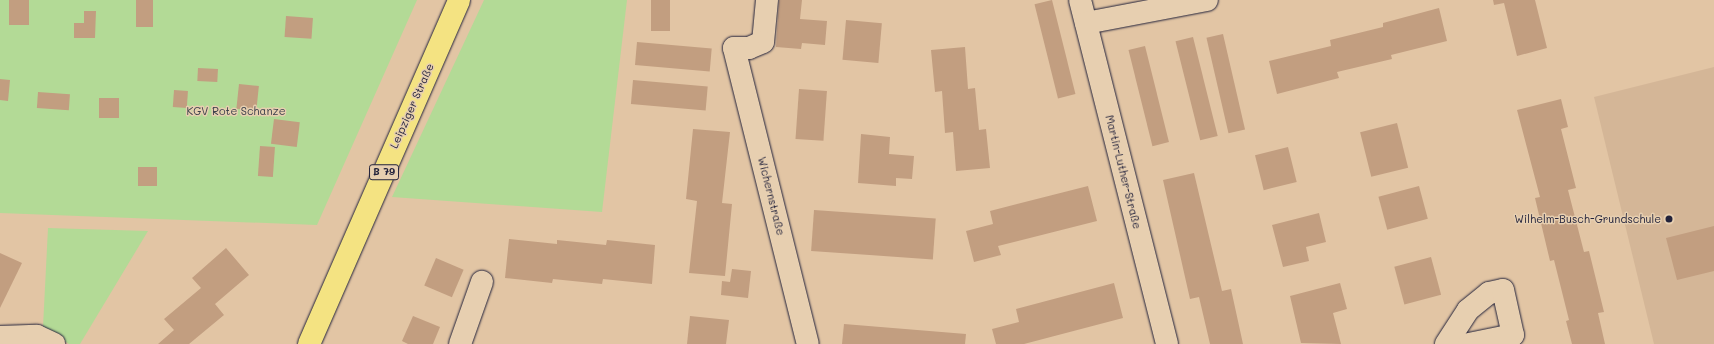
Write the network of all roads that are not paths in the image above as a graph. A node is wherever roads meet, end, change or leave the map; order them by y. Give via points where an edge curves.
1 (459, 0) edge
2 (767, 0) edge
3 (1080, 0) edge
4 (1207, 0) edge
5 (1086, 23) junction
6 (482, 282) dead end
7 (0, 337) edge
8 (54, 344) edge
9 (309, 344) edge
10 (460, 344) edge
11 (808, 344) edge
12 (1166, 344) edge
13 (1446, 344) edge
14 (1469, 344) edge

1 - 9 main road, Leipziger Straße / B 79
2 - 11 street, Wichernstraße via 763,42 749,48 734,48
3 - 5 street, Martin-Luther-Straße
4 - 5 street
5 - 12 street, Martin-Luther-Straße
6 - 10 street
7 - 8 street via 37,336
13 - 14 street via 1468,310 1489,293 1503,290 1513,335

